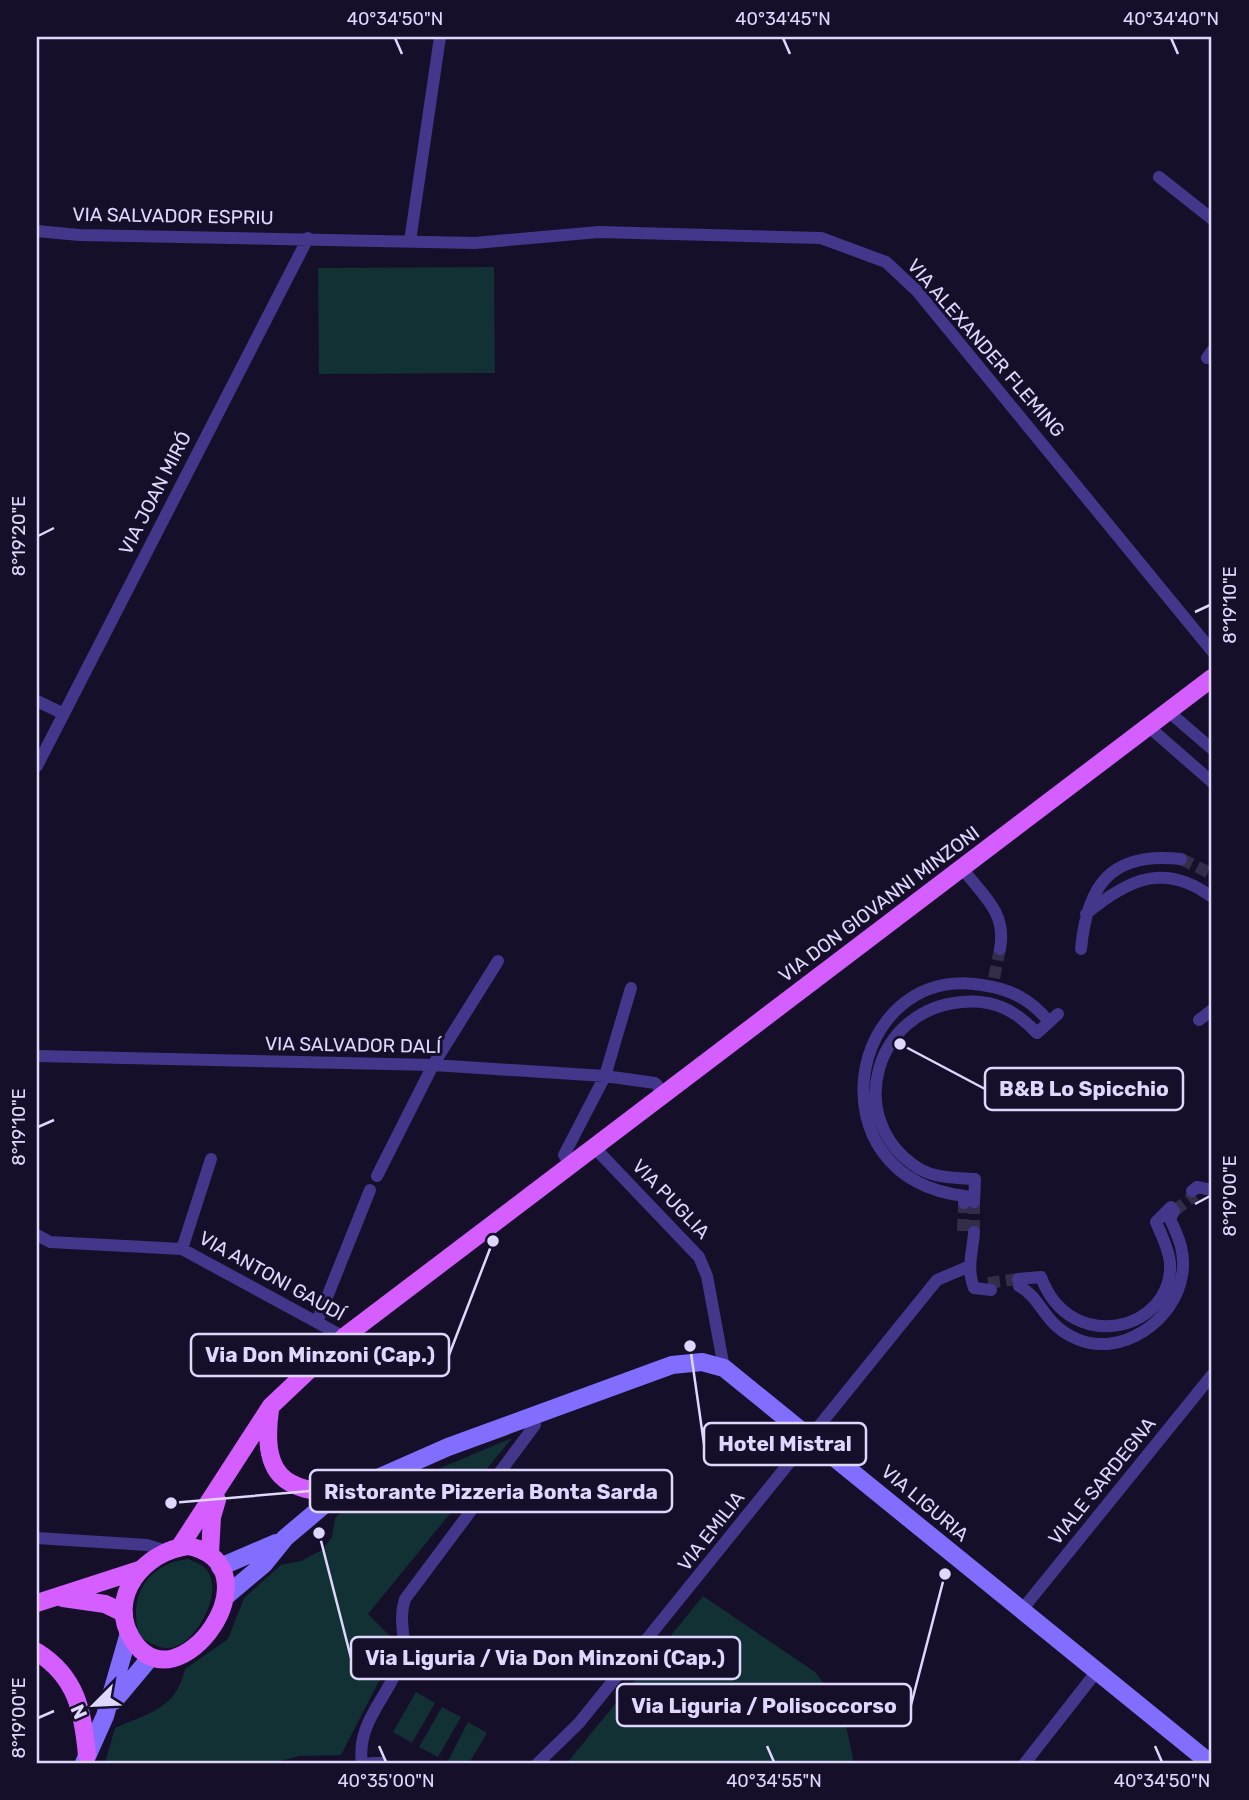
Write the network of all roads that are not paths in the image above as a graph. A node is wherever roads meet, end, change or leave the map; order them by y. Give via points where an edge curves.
1 (440, 37) edge
2 (1159, 177) dead end
3 (1212, 219) edge
4 (37, 232) edge
5 (308, 238) junction
6 (410, 241) junction
7 (1211, 647) edge
8 (1212, 678) edge
9 (37, 701) edge
10 (1169, 712) junction
11 (64, 714) junction
12 (1149, 727) junction
13 (1212, 749) edge
14 (37, 766) edge
15 (1212, 782) edge
16 (1181, 859) tunnel mouth
17 (962, 868) junction
18 (1212, 897) edge
19 (1084, 915) junction
20 (1000, 949) tunnel mouth
21 (1081, 949) dead end
22 (498, 961) dead end
23 (994, 982) junction
24 (631, 988) dead end
25 (989, 1002) junction
26 (1212, 1010) edge
27 (1199, 1020) dead end
28 (37, 1056) edge
29 (433, 1065) junction
30 (604, 1076) junction
31 (663, 1092) junction
32 (593, 1146) junction
33 (211, 1159) dead end
34 (570, 1163) junction
35 (377, 1176) dead end
36 (370, 1190) dead end
37 (1172, 1209) joint
38 (968, 1232) tunnel mouth
39 (37, 1235) edge
40 (182, 1249) junction
41 (971, 1266) junction
42 (990, 1286) dead end
43 (317, 1322) junction
44 (344, 1337) junction
45 (724, 1368) junction
46 (1212, 1376) edge
47 (271, 1406) junction
48 (533, 1416) junction
49 (809, 1435) junction
50 (221, 1487) junction
51 (346, 1492) junction
52 (37, 1538) edge
53 (285, 1538) junction
54 (173, 1549) junction
55 (215, 1560) junction
56 (139, 1570) junction
57 (226, 1596) junction
58 (59, 1598) junction
59 (37, 1603) edge
60 (1021, 1611) junction
61 (124, 1613) junction
62 (129, 1633) junction
63 (37, 1653) edge
64 (150, 1658) junction
65 (1097, 1671) junction
66 (105, 1716) junction
67 (85, 1759) edge
68 (362, 1763) edge
69 (371, 1763) edge
70 (382, 1763) edge
71 (538, 1763) edge
72 (1025, 1763) edge
73 (1210, 1763) edge

1 - 6 street
2 - 3 street
4 - 5 street, VIA SALVADOR ESPRIU
5 - 6 street, VIA ALEXANDER FLEMING
5 - 11 street, VIA JOAN MIRÓ
6 - 7 street, VIA ALEXANDER FLEMING via 502,243 599,232 821,237 886,262 916,290
8 - 10 main road, VIA DON GIOVANNI MINZONI
9 - 11 street
10 - 12 main road, VIA DON GIOVANNI MINZONI
10 - 13 street
11 - 14 street, VIA JOAN MIRÓ
12 - 15 street
12 - 17 main road, VIA DON GIOVANNI MINZONI
16 - 19 street via 1128,863 1093,891
17 - 20 street via 1000,918 1004,930
17 - 31 main road, VIA DON GIOVANNI MINZONI
18 - 19 street via 1194,883 1151,877 1113,891
19 - 21 street
22 - 29 street
23 - 25 street
23 - 25 street via 1053,1018 1037,1033 1025,1021
23 - 25 street via 938,985 921,992 891,1016 874,1041 862,1101 868,1128 892,1165 937,1193 965,1196 969,1203 975,1179 949,1178 918,1168 891,1140 881,1122 878,1069 892,1037 918,1013 940,1003
24 - 30 street
26 - 27 street
28 - 29 street, VIA SALVADOR DALÍ
29 - 30 street, VIA SALVADOR DALÍ
29 - 35 street
30 - 31 street, VIA SALVADOR DALÍ via 655,1083
30 - 34 street via 564,1155
31 - 32 main road, VIA DON GIOVANNI MINZONI
32 - 34 main road, VIA DON GIOVANNI MINZONI
32 - 45 street, VIA PUGLIA via 699,1257 708,1276
33 - 40 street, VIA ANTONI GAUDÍ
34 - 44 main road, VIA DON GIOVANNI MINZONI
36 - 43 street
37 - 37 street via 1170,1219 1182,1245 1182,1276 1173,1301 1140,1336 1117,1343 1078,1340 1053,1325 1032,1293 1018,1283 1041,1277 1053,1302 1077,1322 1108,1327 1140,1316 1155,1305 1165,1285 1170,1263 1156,1222
38 - 41 street
39 - 40 street, VIA ANTONI GAUDÍ via 50,1242
40 - 43 street, VIA ANTONI GAUDÍ
41 - 42 street via 974,1288
41 - 49 street, VIA EMILIA via 937,1280
43 - 44 street, VIA ANTONI GAUDÍ
44 - 47 main road, VIA DON GIOVANNI MINZONI
45 - 48 street via 702,1362 672,1365
45 - 49 street, VIA LIGURIA
46 - 60 street, VIALE SARDEGNA
47 - 50 main road, VIA DON GIOVANNI MINZONI
47 - 51 main road via 266,1440 275,1469 295,1486 316,1493
48 - 51 street via 447,1447
48 - 68 street via 535,1425 405,1599 399,1617 404,1636 402,1658 366,1725 359,1746
49 - 60 street, VIA LIGURIA
49 - 71 street, VIA EMILIA via 605,1692
50 - 54 main road, VIA DON GIOVANNI MINZONI
50 - 55 main road, VIA DON GIOVANNI MINZONI via 212,1517
51 - 53 street
52 - 54 street
53 - 55 street via 257,1553
53 - 57 street via 264,1564
54 - 55 main road via 188,1546
54 - 56 main road
55 - 57 main road
56 - 58 main road
56 - 61 main road via 129,1587
57 - 64 main road via 199,1646 179,1657
58 - 59 main road
58 - 61 main road via 106,1604
60 - 65 street, VIA LIGURIA
61 - 62 main road
62 - 64 main road
62 - 66 street
63 - 67 main road via 60,1669 77,1693
64 - 66 street via 122,1688
65 - 72 street
65 - 73 street, VIA LIGURIA
66 - 67 street
69 - 70 street

